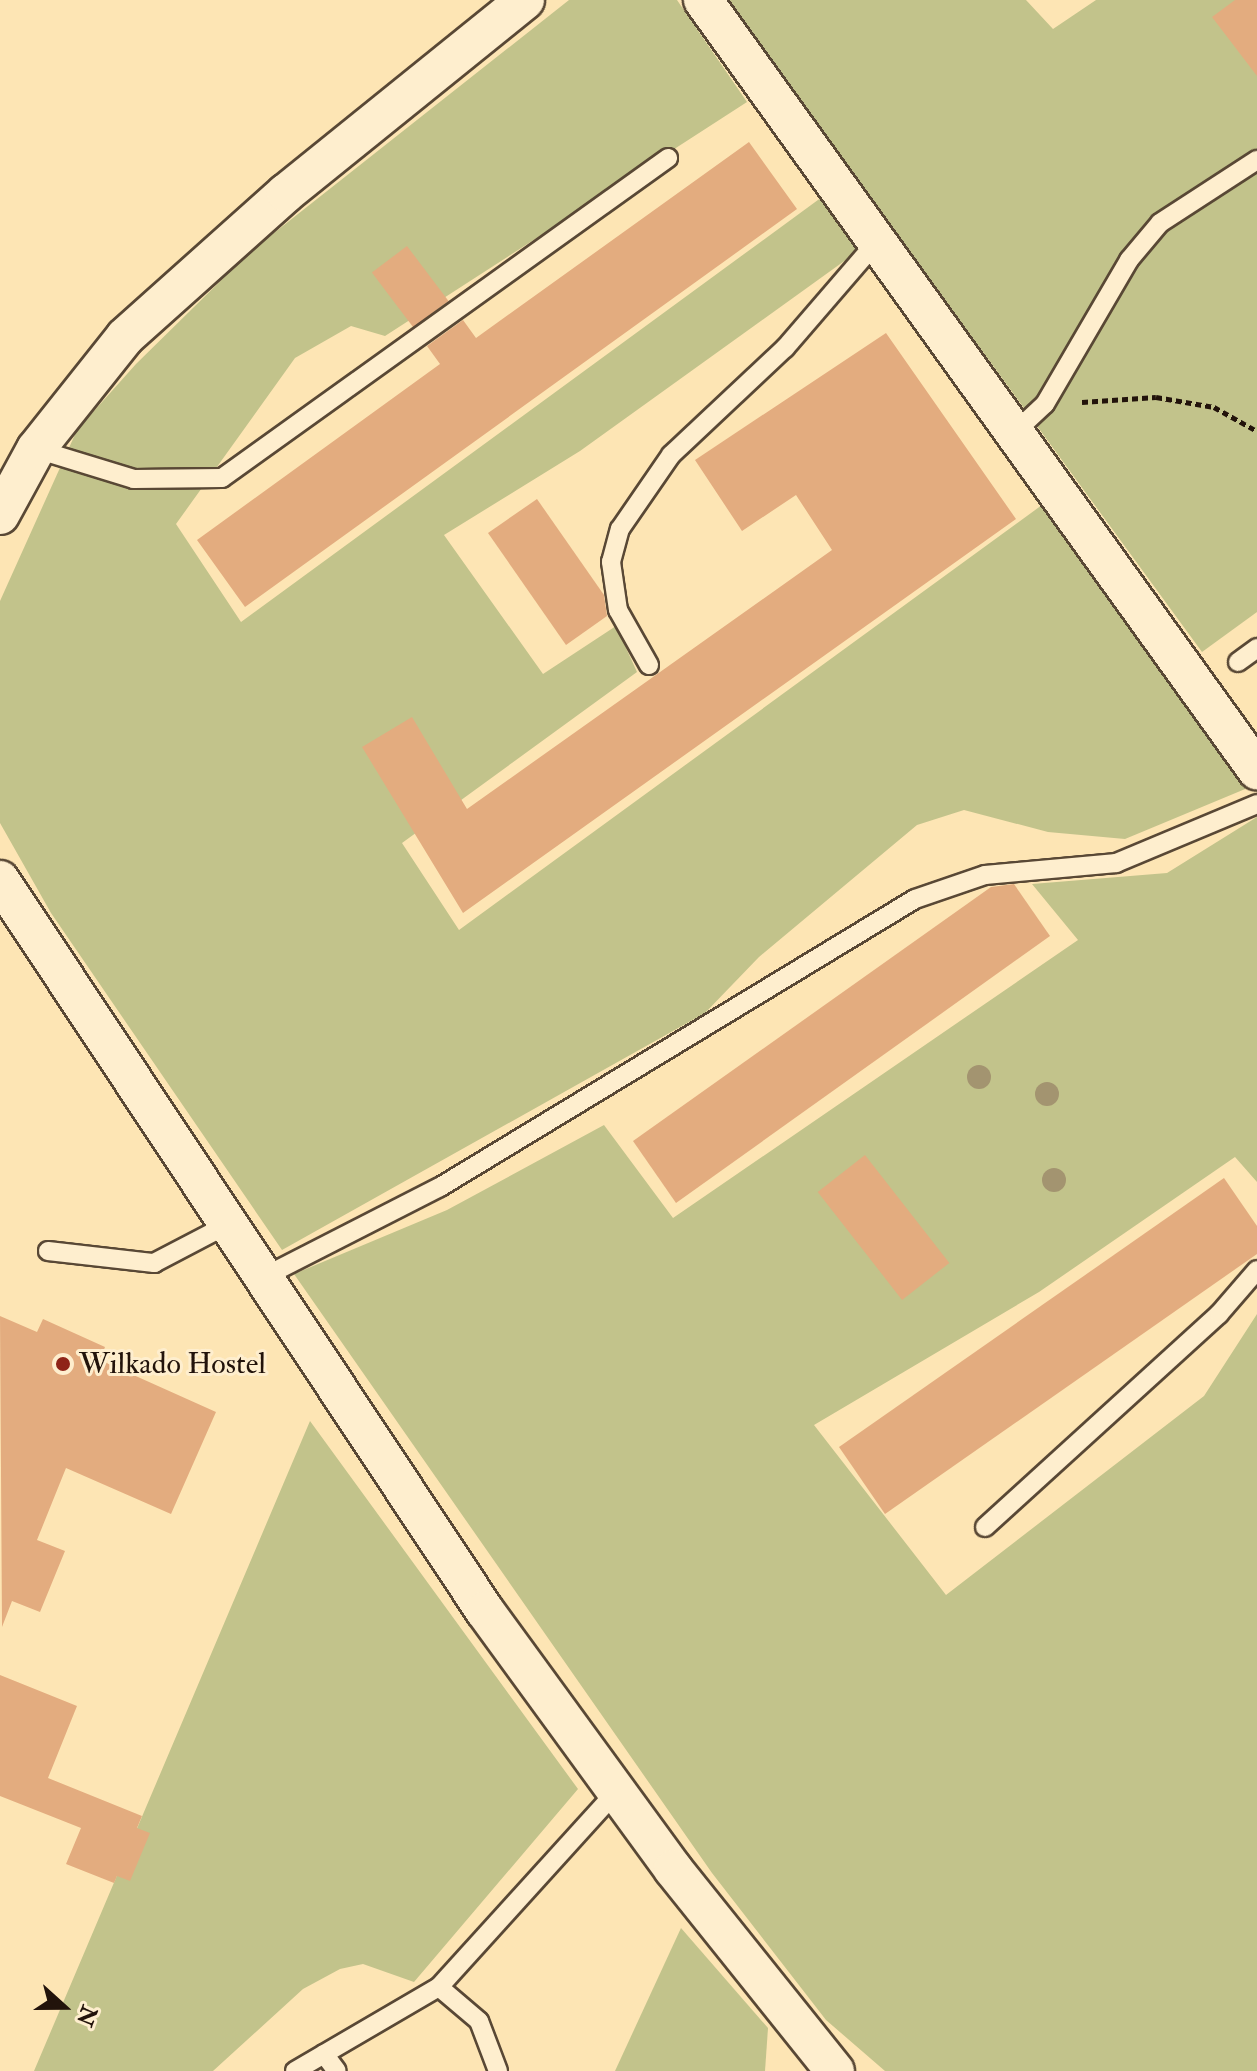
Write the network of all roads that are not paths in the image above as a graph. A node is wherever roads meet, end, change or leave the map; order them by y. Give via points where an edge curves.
1 (525, 0) edge
2 (703, 0) edge
3 (668, 158) dead end
4 (1257, 160) edge
5 (879, 239) junction
6 (1014, 433) junction
7 (36, 449) junction
8 (0, 515) edge
9 (1257, 648) edge
10 (1238, 662) dead end
11 (649, 665) dead end
12 (1257, 770) edge
13 (1257, 804) edge
14 (0, 880) edge
15 (223, 1227) junction
16 (48, 1251) dead end
17 (1257, 1270) edge
18 (260, 1279) junction
19 (985, 1527) dead end
20 (617, 1791) junction
21 (439, 1987) junction
22 (324, 2054) junction
23 (295, 2071) edge
24 (337, 2071) edge
25 (498, 2071) edge
26 (835, 2071) edge

1 - 7 street via 210,258 125,337
2 - 5 street
3 - 7 lane via 222,478 134,479
4 - 6 lane via 1160,223 1129,260 1045,404
5 - 6 street
5 - 11 lane via 785,348 671,455 620,529 611,562 618,610
6 - 12 street
7 - 8 street
9 - 10 lane
13 - 18 lane via 1116,863 985,875 915,899 440,1187
14 - 15 street
15 - 16 lane via 154,1263
15 - 18 street
17 - 19 lane via 1219,1314
18 - 20 street via 485,1611
20 - 21 lane
20 - 26 street
21 - 22 lane
21 - 25 lane via 479,2021
22 - 23 lane
22 - 24 lane

